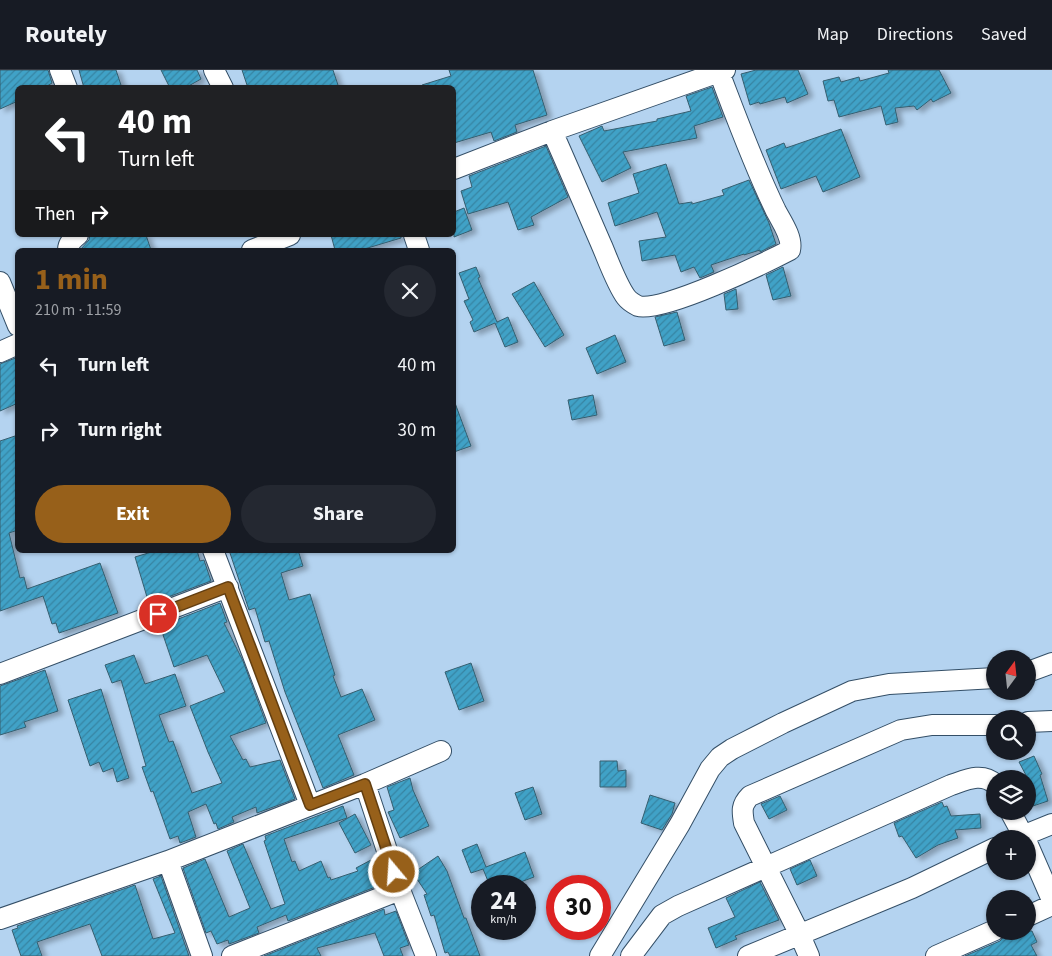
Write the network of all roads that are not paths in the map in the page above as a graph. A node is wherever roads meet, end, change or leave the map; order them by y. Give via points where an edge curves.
1 (60, 70) edge
2 (214, 70) edge
3 (722, 71) edge
4 (66, 85) edge
5 (222, 85) edge
6 (552, 131) junction
7 (456, 168) edge
8 (76, 237) edge
9 (284, 237) edge
10 (68, 248) edge
11 (257, 248) edge
12 (0, 282) edge
13 (15, 319) edge
14 (15, 345) edge
15 (0, 352) edge
16 (214, 553) edge
17 (228, 587) junction
18 (1052, 663) edge
19 (1036, 669) edge
20 (0, 674) edge
21 (986, 679) edge
22 (1052, 721) edge
23 (1036, 722) edge
24 (986, 725) edge
25 (441, 751) dead end
26 (986, 779) edge
27 (365, 784) junction
28 (310, 805) junction
29 (1052, 824) edge
30 (1036, 832) edge
31 (986, 852) edge
32 (168, 861) junction
33 (1036, 866) edge
34 (766, 867) junction
35 (400, 890) junction
36 (1052, 900) edge
37 (1052, 905) edge
38 (1036, 912) edge
39 (0, 919) edge
40 (800, 933) junction
41 (986, 934) edge
42 (202, 956) edge
43 (232, 956) edge
44 (426, 956) edge
45 (600, 956) edge
46 (631, 956) edge
47 (748, 956) edge
48 (809, 956) edge
49 (936, 956) edge

1 - 4 street
2 - 5 street
3 - 6 street
3 - 6 street via 760,177 791,248 759,266 668,302 639,306 625,296
6 - 7 street
8 - 10 street
9 - 11 street
12 - 13 street
14 - 15 street
16 - 17 street
17 - 20 street
17 - 28 street
18 - 19 street
21 - 45 street via 889,684 852,691 720,757
22 - 23 street
24 - 34 street via 932,725 902,730 750,796 742,806 744,823
25 - 27 street
26 - 34 street via 981,777 951,785
27 - 28 street
27 - 35 street
28 - 32 street
29 - 30 street
31 - 40 street via 912,888
32 - 39 street
32 - 42 street
33 - 36 street
34 - 40 street
34 - 46 street via 662,915
35 - 43 street
35 - 44 street
37 - 38 street
40 - 47 street
40 - 48 street
41 - 49 street

